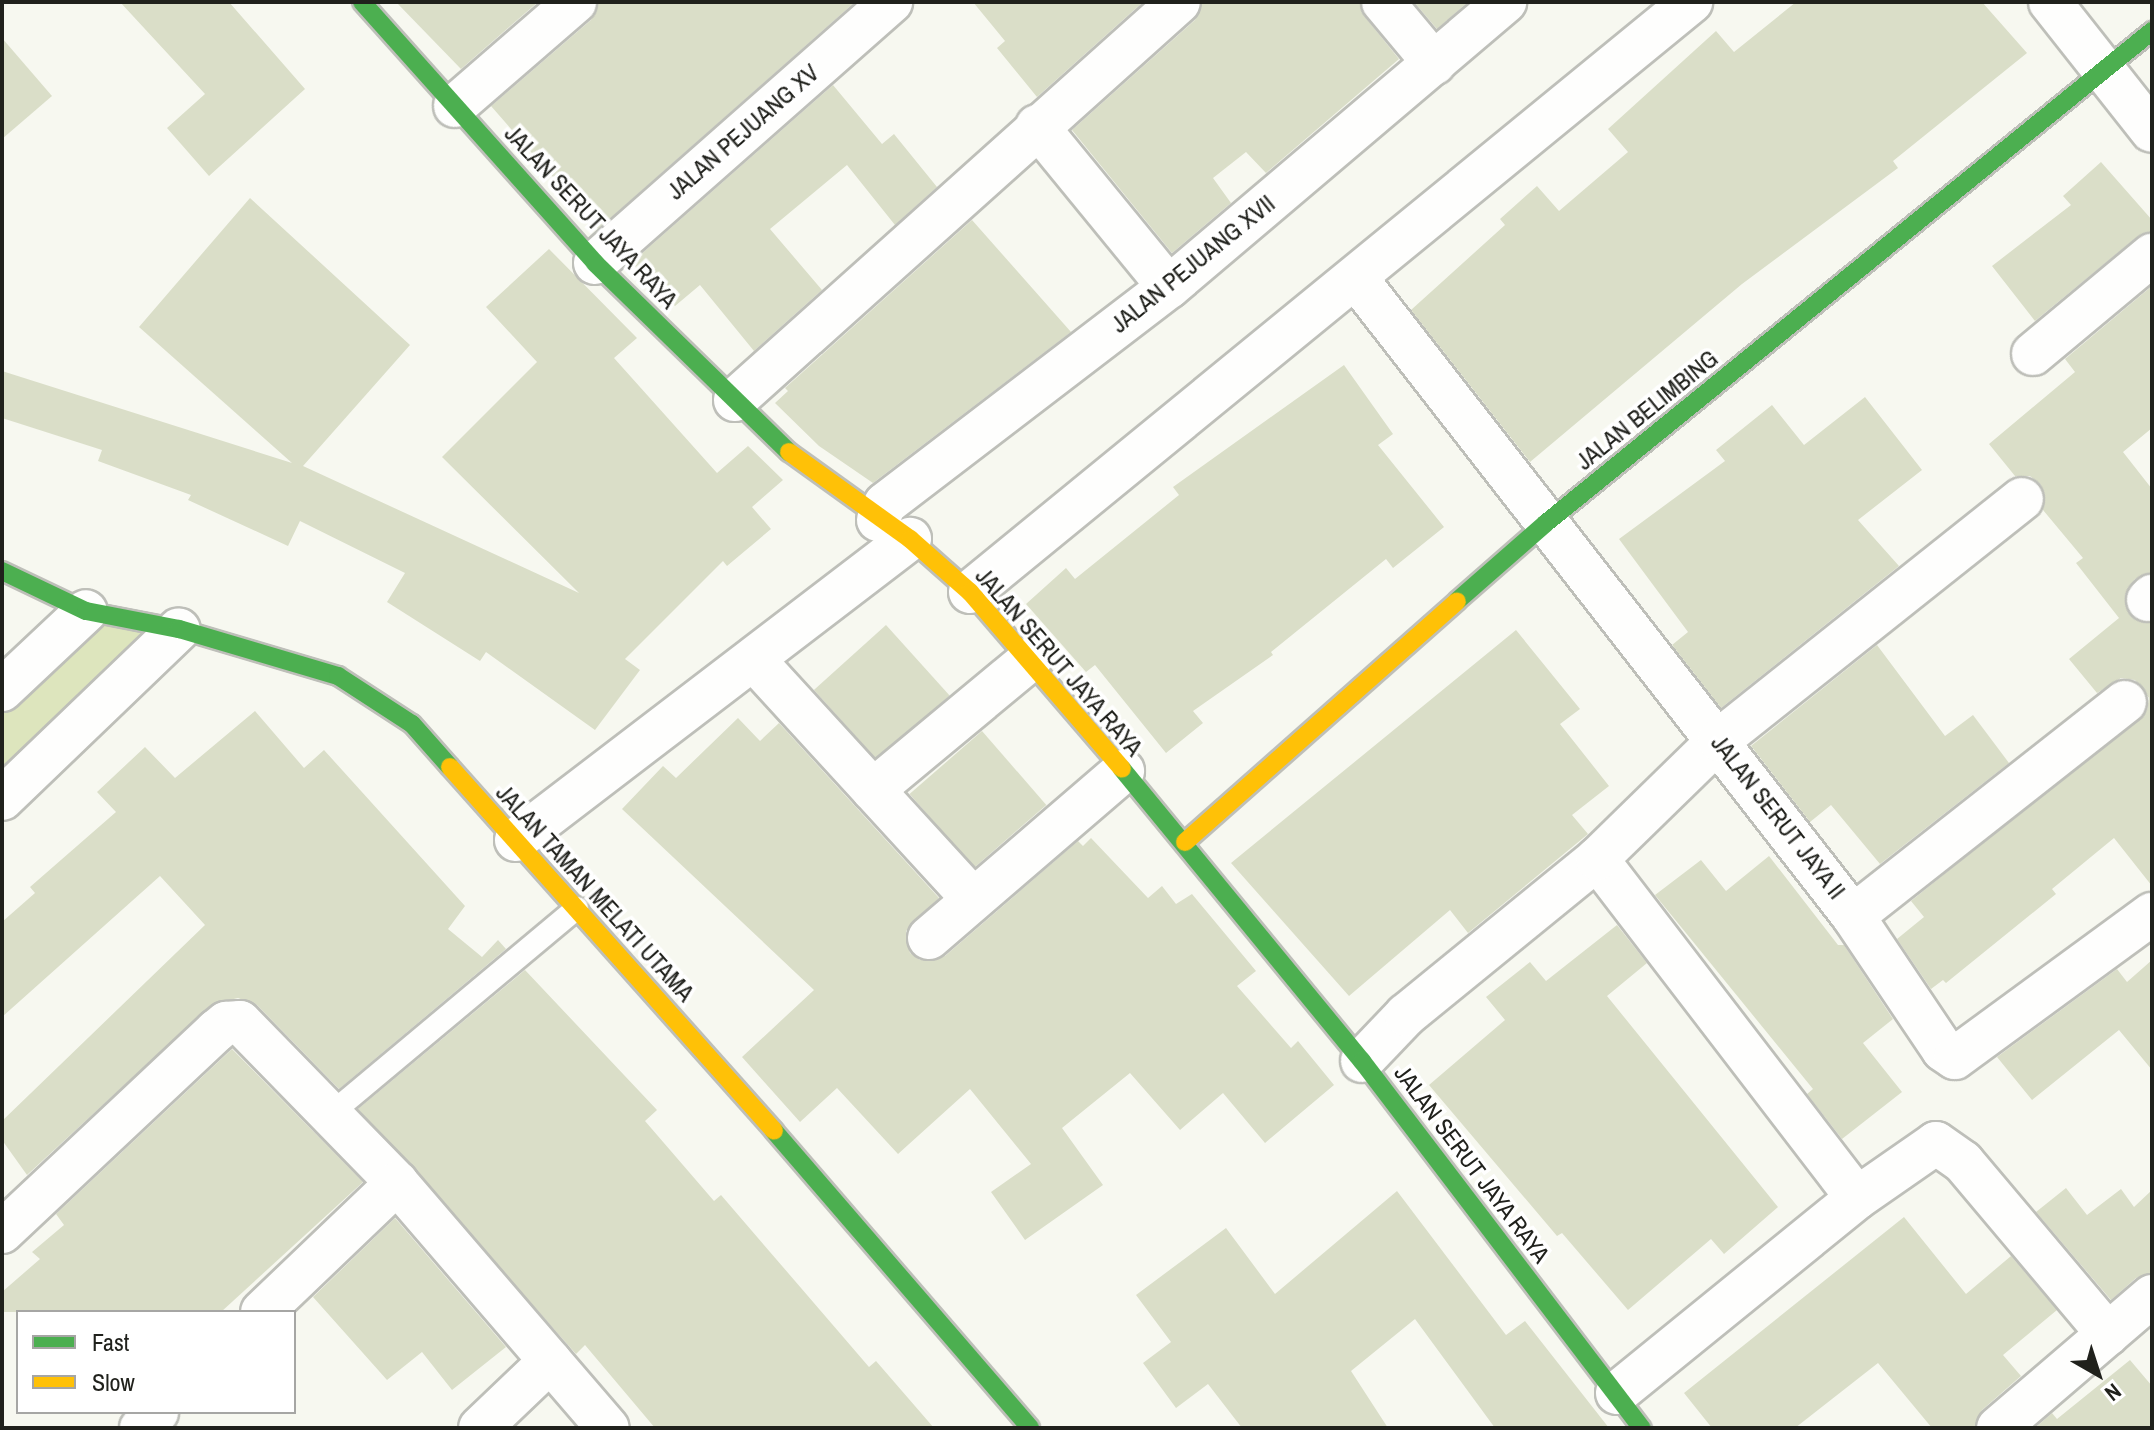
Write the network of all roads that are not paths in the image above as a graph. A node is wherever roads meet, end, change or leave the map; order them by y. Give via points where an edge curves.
1 (362, 2) edge
2 (575, 2) edge
3 (891, 2) edge
4 (1179, 2) edge
5 (1383, 2) edge
6 (1505, 2) edge
7 (1691, 2) edge
8 (2050, 2) edge
9 (2152, 31) edge
10 (1434, 63) junction
11 (2103, 71) junction
12 (455, 106) junction
13 (1037, 126) junction
14 (2152, 131) edge
15 (2152, 255) edge
16 (595, 263) junction
17 (1356, 278) junction
18 (1169, 287) junction
19 (2033, 354) dead end
20 (735, 400) junction
21 (2022, 499) dead end
22 (1546, 523) junction
23 (894, 529) junction
24 (2, 571) edge
25 (970, 592) junction
26 (86, 611) junction
27 (179, 629) junction
28 (1031, 659) junction
29 (754, 660) junction
30 (2, 690) edge
31 (2125, 702) dead end
32 (1719, 740) junction
33 (1123, 771) junction
34 (873, 790) junction
35 (2, 799) edge
36 (516, 840) junction
37 (1185, 842) junction
38 (1597, 859) junction
39 (973, 899) junction
40 (577, 908) junction
41 (2152, 914) edge
42 (1853, 916) junction
43 (929, 938) dead end
44 (1362, 1061) junction
45 (333, 1112) junction
46 (397, 1183) junction
47 (1857, 1198) junction
48 (2, 1232) edge
49 (2152, 1297) edge
50 (264, 1310) edge
51 (2108, 1334) junction
52 (550, 1361) junction
53 (1617, 1393) junction
54 (480, 1428) edge
55 (608, 1428) edge
56 (1030, 1428) edge
57 (1642, 1428) edge
58 (1998, 1428) edge

1 - 12 street, JALAN SERUT JAYA RAYA
2 - 12 street
3 - 16 street, JALAN PEJUANG XV
4 - 13 street
5 - 10 street
6 - 10 street, JALAN PEJUANG XVII
7 - 17 street
8 - 11 street
9 - 11 street, JALAN BELIMBING
10 - 18 street, JALAN PEJUANG XVII
11 - 14 street
11 - 22 street, JALAN BELIMBING
12 - 16 street, JALAN SERUT JAYA RAYA
13 - 18 street
13 - 20 street
15 - 19 street
16 - 20 street, JALAN SERUT JAYA RAYA
17 - 22 street, JALAN SERUT JAYA II
17 - 25 street
18 - 23 street, JALAN PEJUANG XVII via 885,504
20 - 23 street, JALAN SERUT JAYA RAYA via 803,465
21 - 32 street
22 - 32 street, JALAN SERUT JAYA II
22 - 37 street, JALAN BELIMBING
23 - 25 street, JALAN SERUT JAYA RAYA
23 - 29 street, JALAN PEJUANG XVII
24 - 26 street, JALAN TAMAN MELATI UTAMA
25 - 28 street, JALAN SERUT JAYA RAYA
26 - 27 street, JALAN TAMAN MELATI UTAMA
26 - 30 street
27 - 35 street
27 - 36 street, JALAN TAMAN MELATI UTAMA via 338,676 412,724
28 - 33 street, JALAN SERUT JAYA RAYA
28 - 34 street
29 - 34 street
29 - 36 street, JALAN PEJUANG XVII
31 - 42 street, JALAN SERUT JAYA II
32 - 38 street
32 - 42 street, JALAN SERUT JAYA II
33 - 37 street, JALAN SERUT JAYA RAYA
33 - 39 street
34 - 39 street
36 - 40 street, JALAN TAMAN MELATI UTAMA
37 - 44 street, JALAN SERUT JAYA RAYA
38 - 44 street via 1406,1015
38 - 47 street
39 - 43 street
40 - 45 lane
40 - 56 street, JALAN TAMAN MELATI UTAMA
41 - 42 street via 1955,1058 1943,1050
44 - 53 street, JALAN SERUT JAYA RAYA
45 - 46 street
45 - 48 street via 245,1025 226,1023
46 - 50 street
46 - 52 street
47 - 51 street via 1924,1148 1945,1146
47 - 53 street
49 - 51 street
51 - 58 street
52 - 54 street
52 - 55 street
53 - 57 street, JALAN SERUT JAYA RAYA

